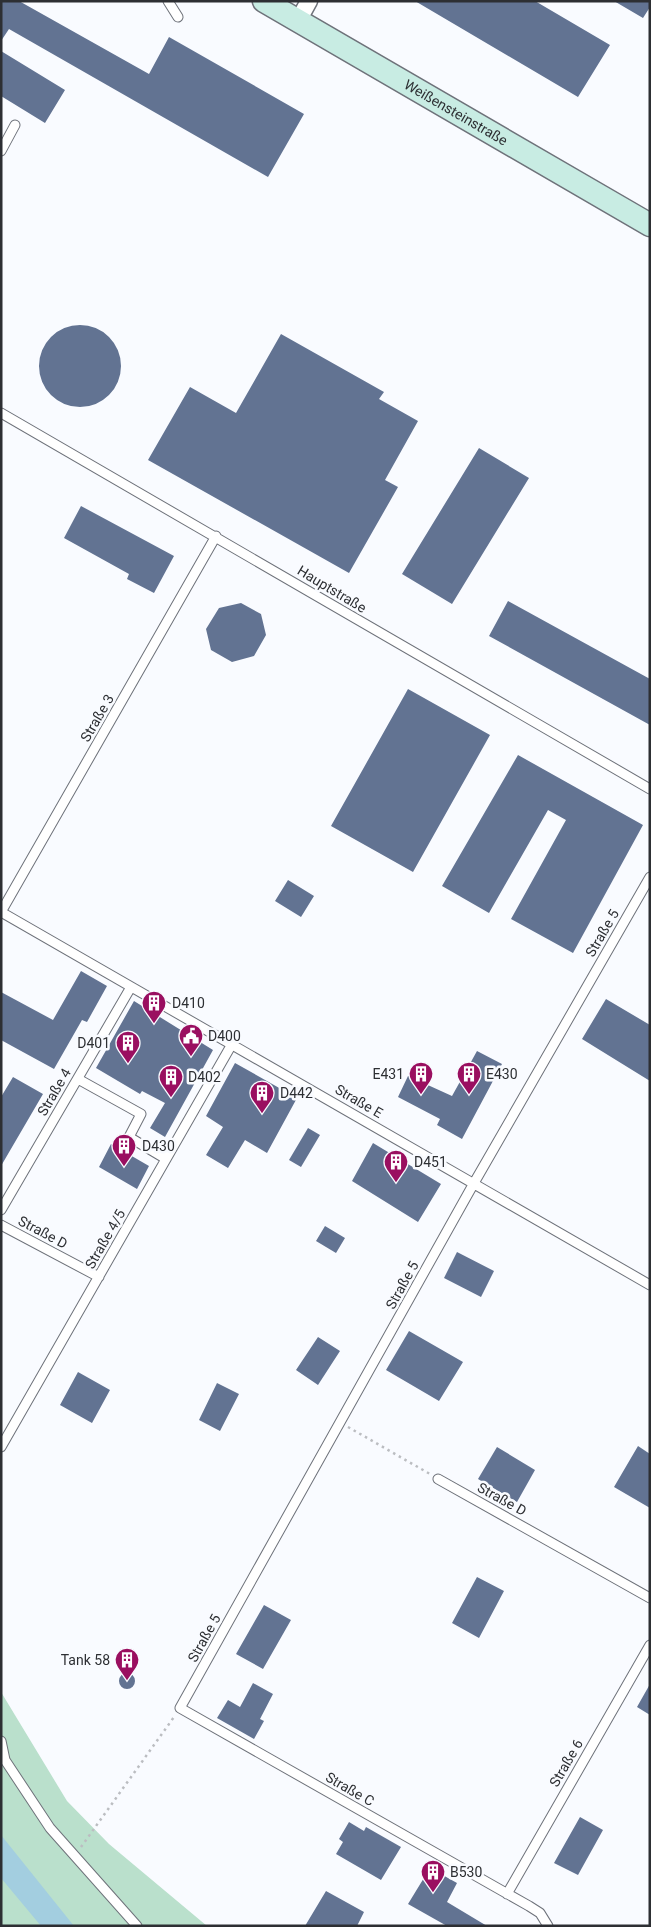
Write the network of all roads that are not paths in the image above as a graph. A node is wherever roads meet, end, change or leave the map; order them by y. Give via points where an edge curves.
1 (168, 1) edge
2 (264, 1) edge
3 (303, 11) edge
4 (178, 17) dead end
5 (15, 125) dead end
6 (1, 151) edge
7 (650, 225) edge
8 (1, 413) edge
9 (216, 536) junction
10 (650, 789) edge
11 (650, 877) edge
12 (1, 912) edge
13 (131, 987) junction
14 (232, 1044) junction
15 (78, 1079) junction
16 (166, 1159) junction
17 (474, 1183) junction
18 (1, 1210) edge
19 (1, 1225) edge
20 (99, 1277) junction
21 (650, 1286) edge
22 (1, 1447) edge
23 (438, 1479) road end
24 (650, 1598) edge
25 (650, 1645) edge
26 (180, 1708) joint
27 (1, 1741) edge
28 (507, 1894) junction
29 (137, 1926) edge
30 (548, 1926) edge

1 - 4 lane
2 - 3 street, Weißensteinstraße
3 - 7 street, Weißensteinstraße
5 - 6 lane
8 - 9 lane, Hauptstraße
9 - 10 lane, Hauptstraße
9 - 12 lane, Straße 3
11 - 17 lane, Straße 5
12 - 13 lane, Straße E
13 - 14 lane, Straße E
13 - 15 lane, Straße 4
14 - 16 lane, Straße 4/5
14 - 17 lane, Straße E
15 - 16 lane via 141,1114 129,1137
15 - 18 lane, Straße 4
16 - 20 lane, Straße 4/5
17 - 21 lane, Straße E
17 - 26 lane, Straße 5
19 - 20 lane, Straße D
20 - 22 lane, Straße 4/5
23 - 24 lane, Straße D
25 - 28 lane, Straße 6
26 - 28 lane, Straße C
27 - 29 lane via 5,1760 50,1828
28 - 30 lane, Straße C via 540,1913

